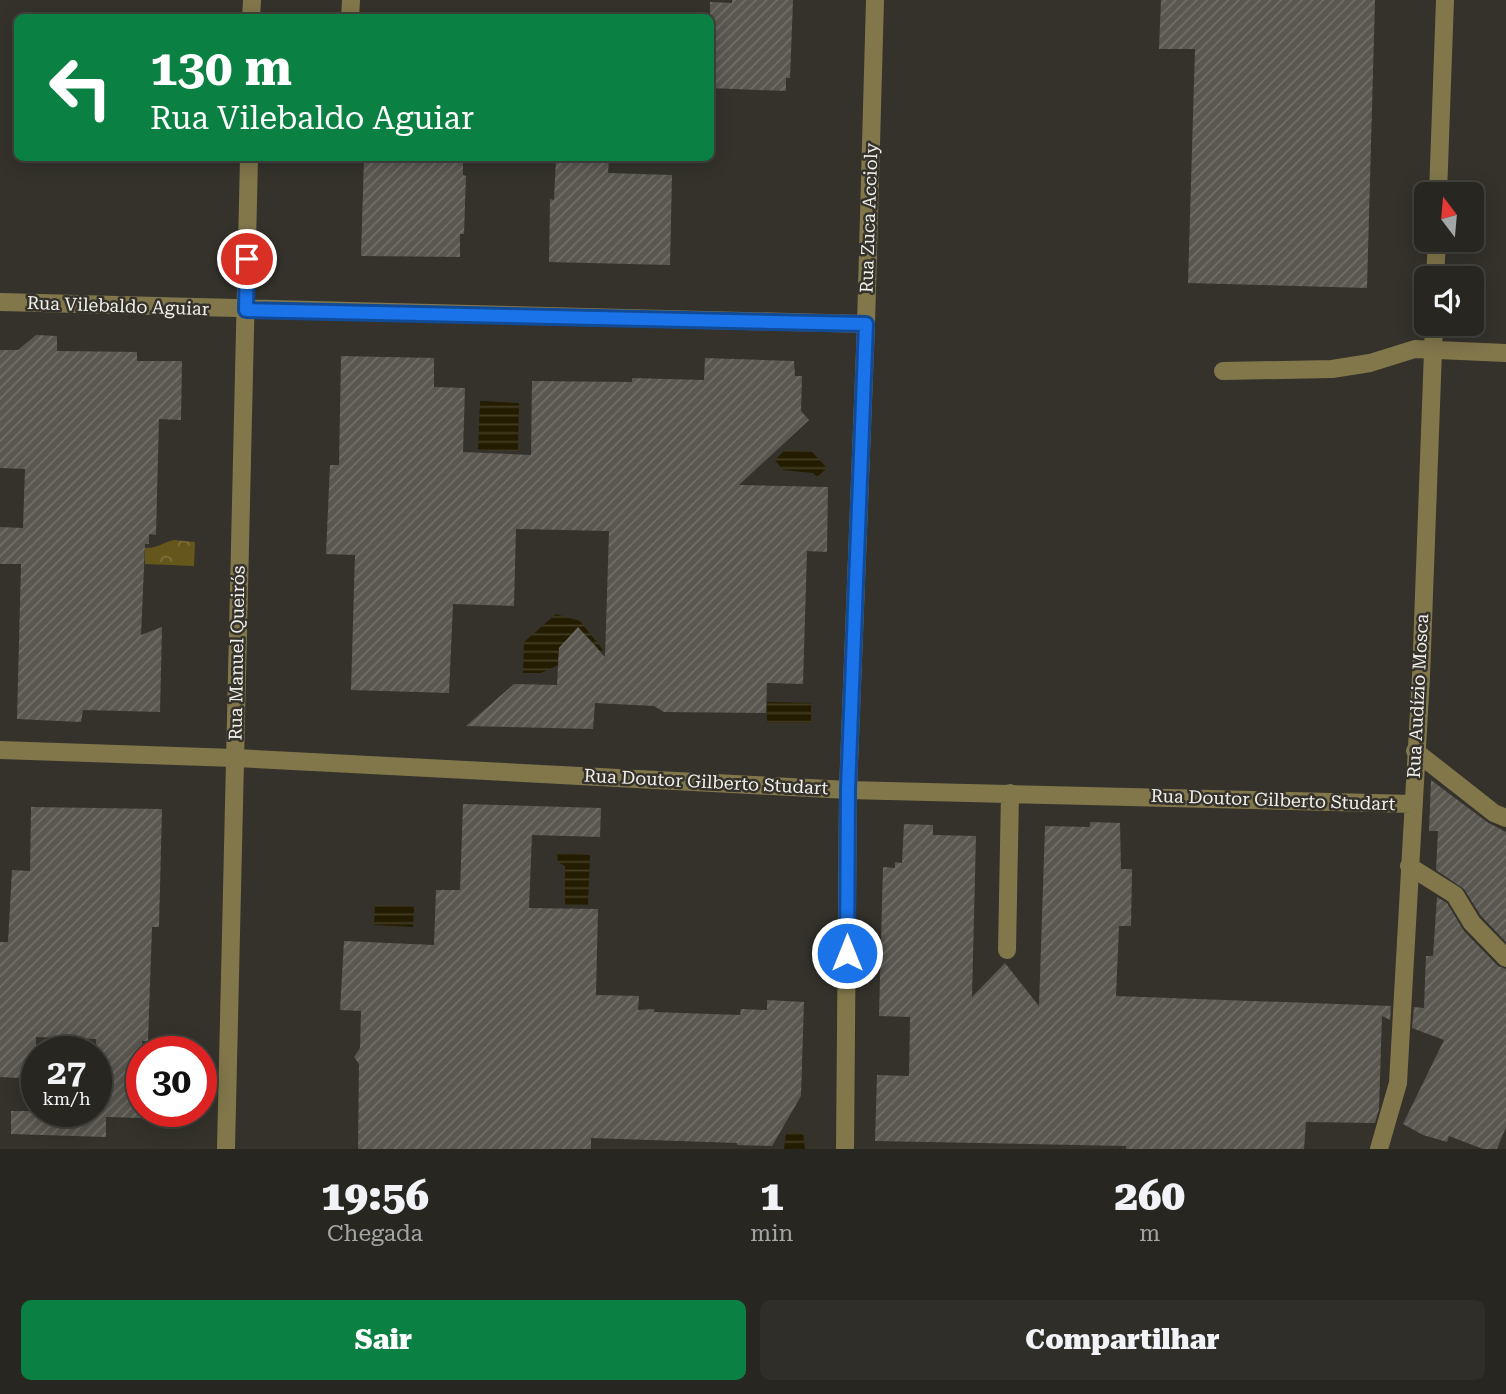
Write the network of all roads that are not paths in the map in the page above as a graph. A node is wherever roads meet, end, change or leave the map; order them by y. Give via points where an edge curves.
1 (876, 0) edge
2 (1445, 0) edge
3 (249, 161) edge
4 (1438, 182) edge
5 (0, 302) edge
6 (246, 310) junction
7 (866, 324) junction
8 (1434, 336) edge
9 (1433, 349) junction
10 (1506, 353) edge
11 (1223, 371) dead end
12 (0, 750) edge
13 (1415, 751) junction
14 (235, 758) junction
15 (848, 790) junction
16 (1010, 793) junction
17 (1413, 804) junction
18 (1506, 818) edge
19 (1409, 866) junction
20 (1007, 950) dead end
21 (1506, 958) edge
22 (226, 1149) edge
23 (845, 1149) edge
24 (1379, 1149) edge

1 - 7 street, Rua Zuca Accioly
2 - 4 street
3 - 6 street, Rua Manuel Queirós
5 - 6 street, Rua Vilebaldo Aguiar
6 - 7 street, Rua Vilebaldo Aguiar
6 - 14 street, Rua Manuel Queirós
7 - 15 street, Rua Zuca Accioly
8 - 9 street, Rua Audízio Mosca
9 - 10 street
9 - 11 street via 1332,369
9 - 13 street, Rua Audízio Mosca
12 - 14 street, Rua Doutor Gilberto Studart
13 - 17 street, Rua Audízio Mosca
13 - 18 street
14 - 15 street, Rua Doutor Gilberto Studart
14 - 22 street, Rua Manuel Queirós
15 - 16 street, Rua Doutor Gilberto Studart
15 - 23 street, Rua Zuca Accioly
16 - 17 street, Rua Doutor Gilberto Studart
16 - 20 street
17 - 19 street, Rua Audízio Mosca
19 - 21 street via 1455,895 1472,922
19 - 24 street, Rua Audízio Mosca via 1398,1083

